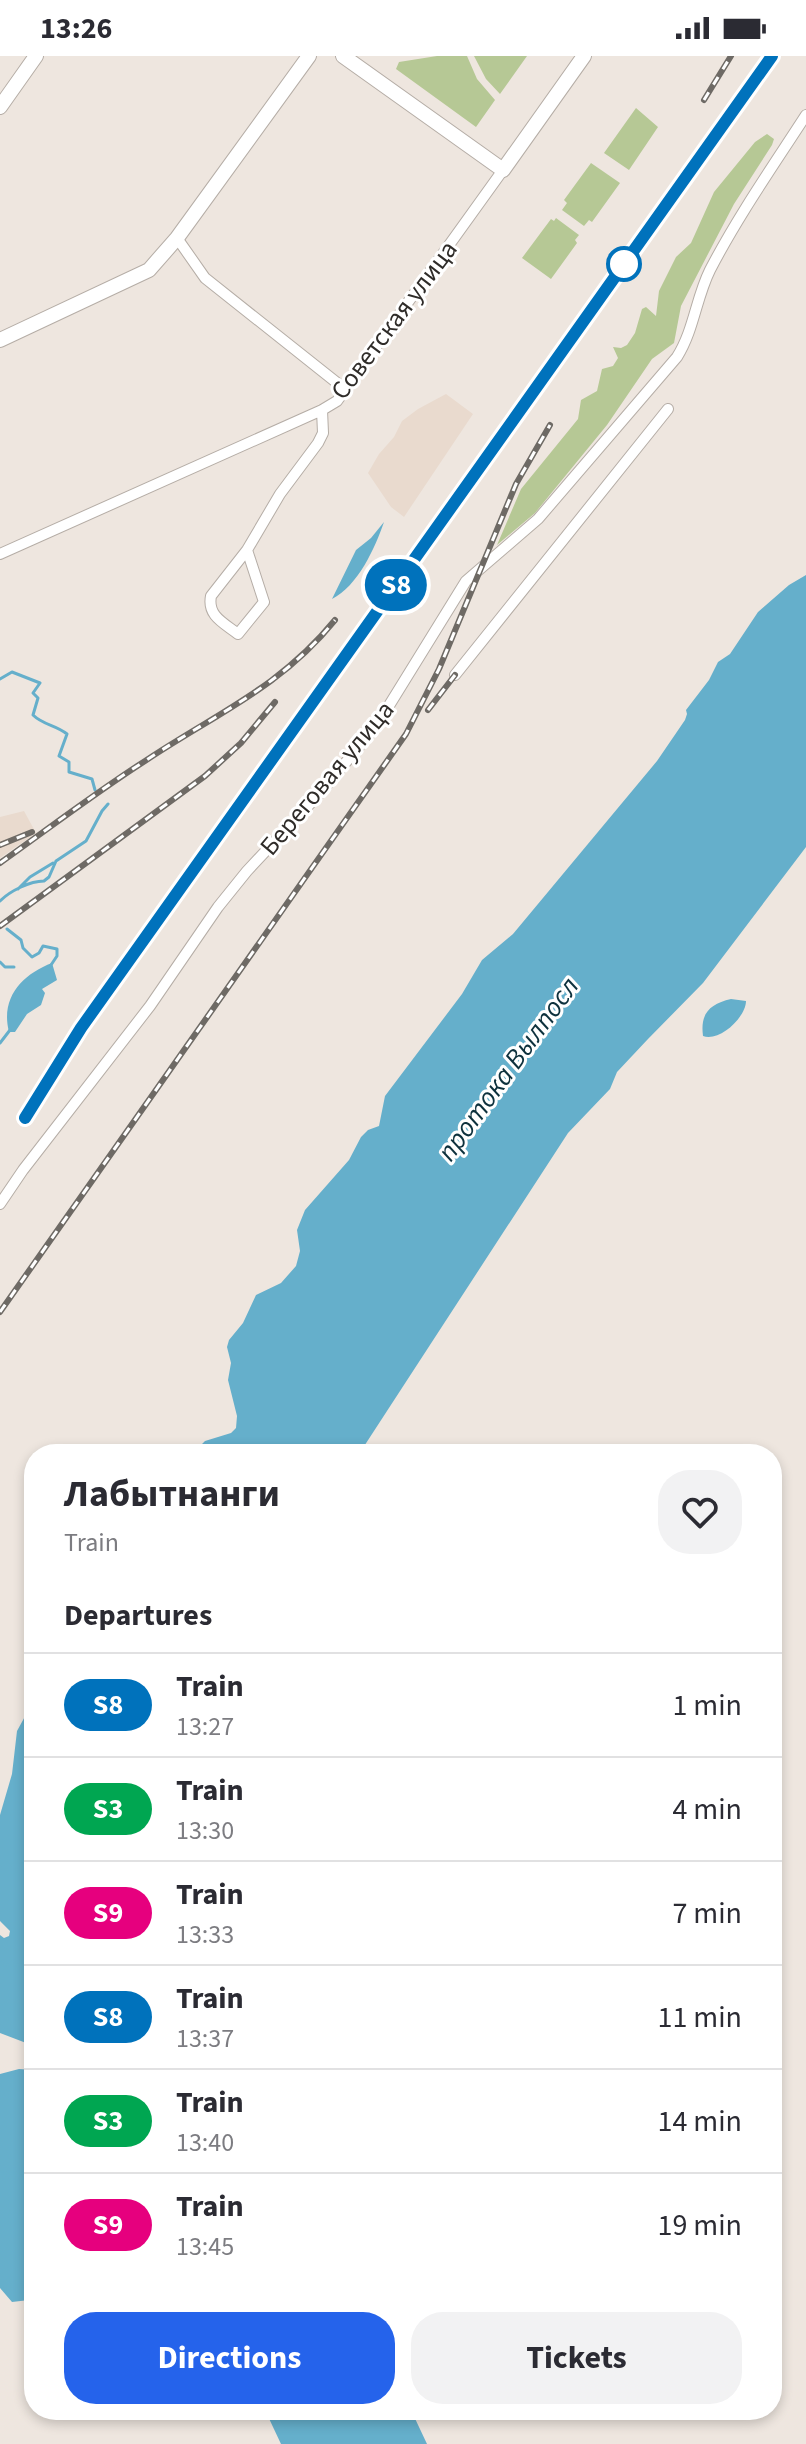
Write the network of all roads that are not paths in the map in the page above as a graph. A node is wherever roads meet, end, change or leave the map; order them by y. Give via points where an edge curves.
1 (36, 56) edge
2 (309, 56) edge
3 (343, 56) edge
4 (584, 56) edge
5 (0, 107) edge
6 (806, 115) edge
7 (503, 170) junction
8 (177, 238) junction
9 (0, 340) edge
10 (346, 390) junction
11 (668, 409) dead end
12 (322, 410) junction
13 (247, 550) junction
14 (0, 554) edge
15 (455, 675) dead end
16 (0, 1204) edge

1 - 5 street
2 - 8 street
3 - 7 street
4 - 7 street, Советская улица
6 - 16 street, Береговая улица via 719,254 677,357 538,519 466,581 377,725 218,907
7 - 10 street, Советская улица
8 - 9 street via 134,279
8 - 10 street via 205,278
10 - 12 street, Советская улица
11 - 15 street
12 - 13 street via 321,438
12 - 14 street, Советская улица
13 - 13 street via 210,601 212,614 238,634 264,602

